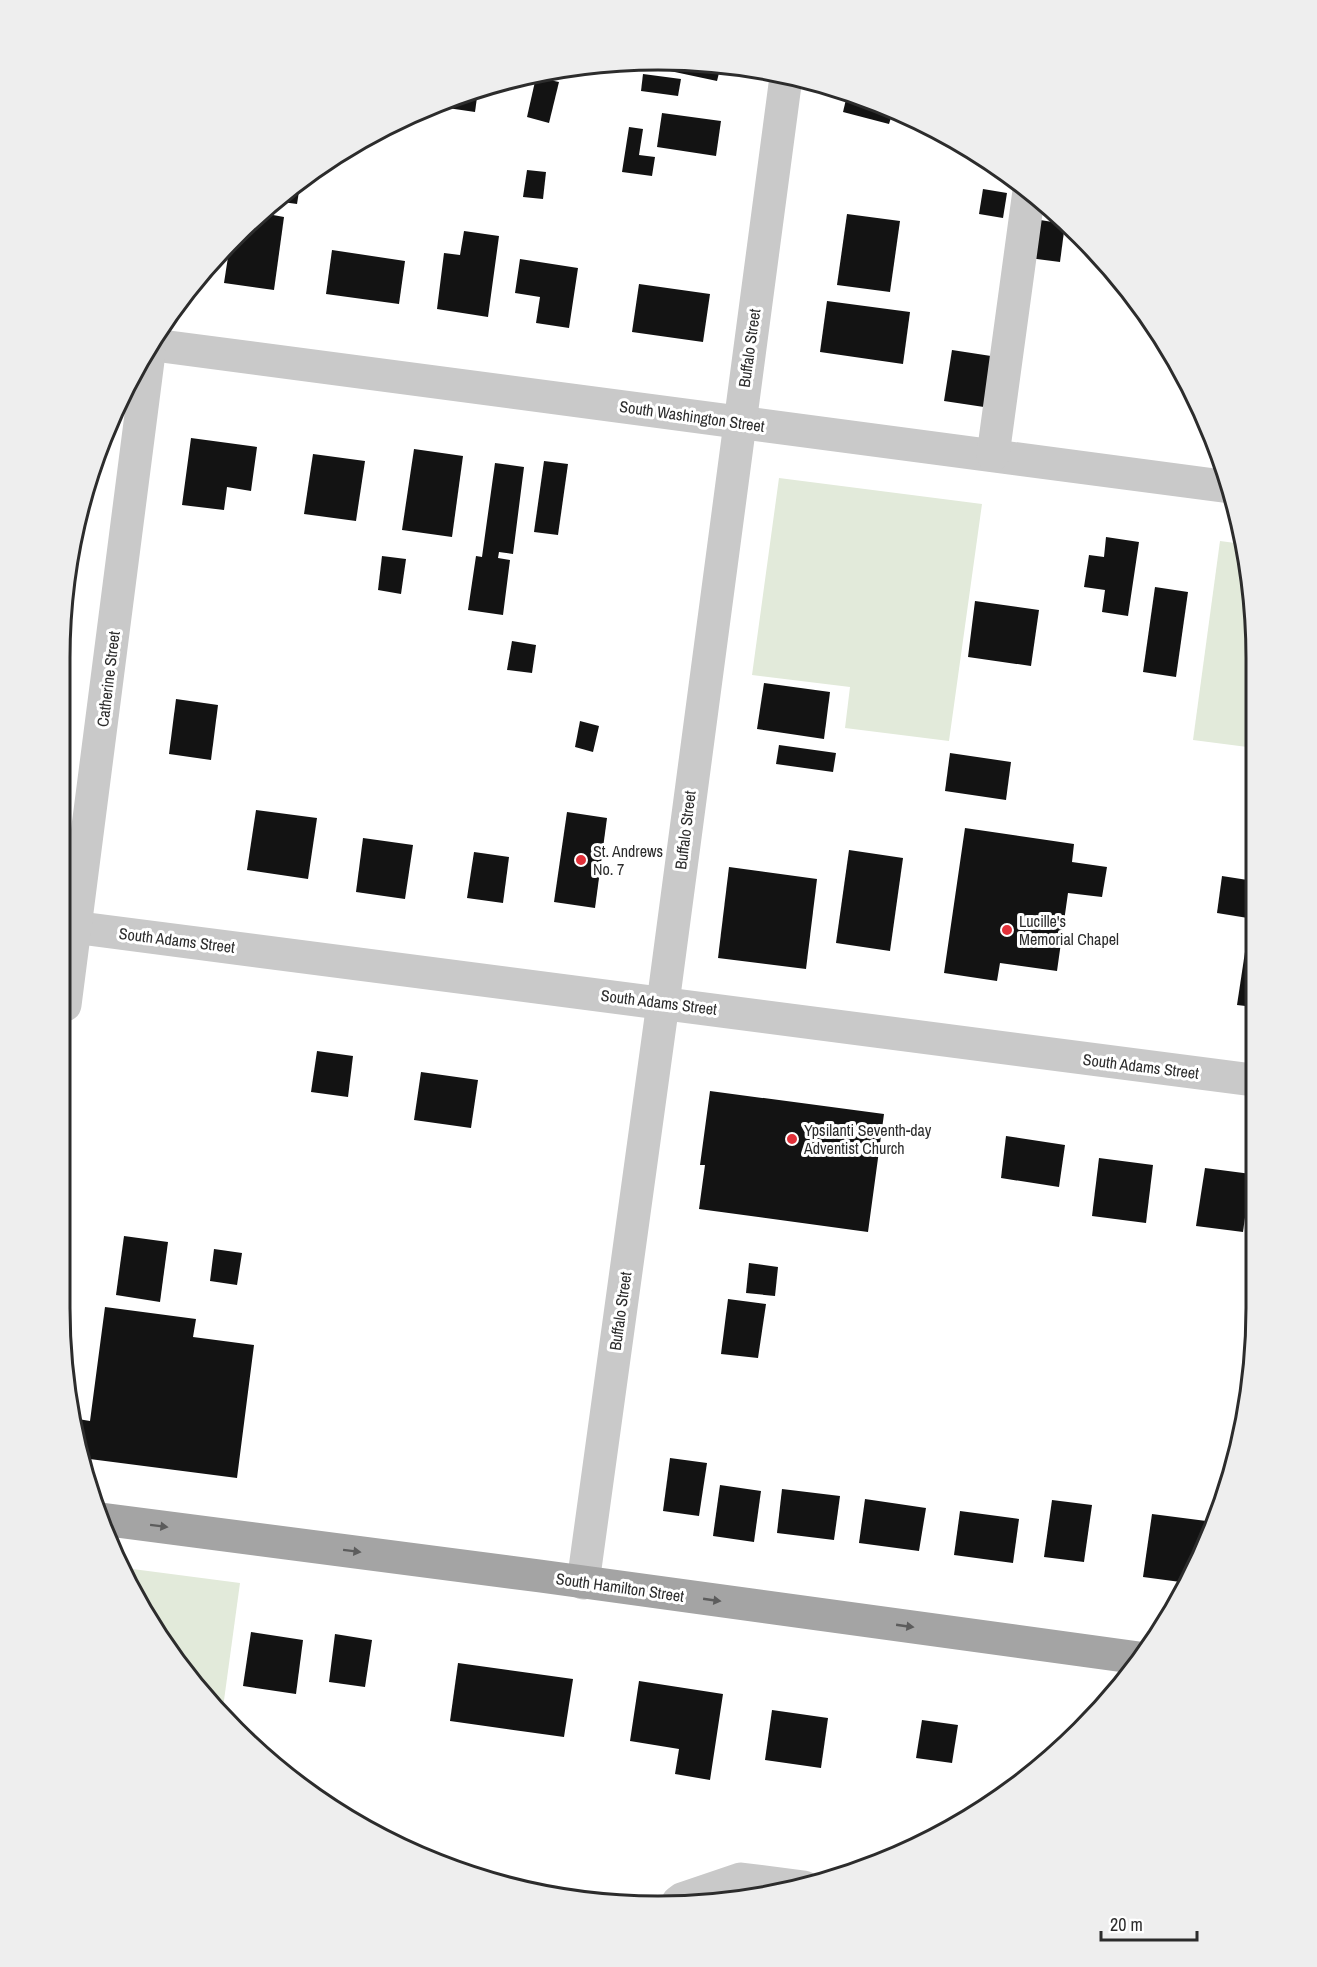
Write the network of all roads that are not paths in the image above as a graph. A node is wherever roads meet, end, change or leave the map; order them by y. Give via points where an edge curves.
1 (785, 85) edge
2 (1028, 201) edge
3 (161, 346) edge
4 (147, 368) edge
5 (739, 423) junction
6 (993, 455) junction
7 (1220, 486) edge
8 (71, 927) edge
9 (663, 1003) junction
10 (1246, 1079) edge
11 (110, 1520) edge
12 (583, 1582) junction
13 (1131, 1657) edge
14 (778, 1884) edge
15 (694, 1895) edge

1 - 5 street, Buffalo Street
2 - 6 street
3 - 5 street, South Washington Street
4 - 8 street, Catherine Street
5 - 6 street, South Washington Street
5 - 9 street, Buffalo Street
6 - 7 street, South Washington Street
8 - 9 street, South Adams Street
9 - 10 street, South Adams Street
9 - 12 street, Buffalo Street
11 -> 12 main road, South Hamilton Street
12 -> 13 main road, South Hamilton Street
14 - 15 street via 741,1879

